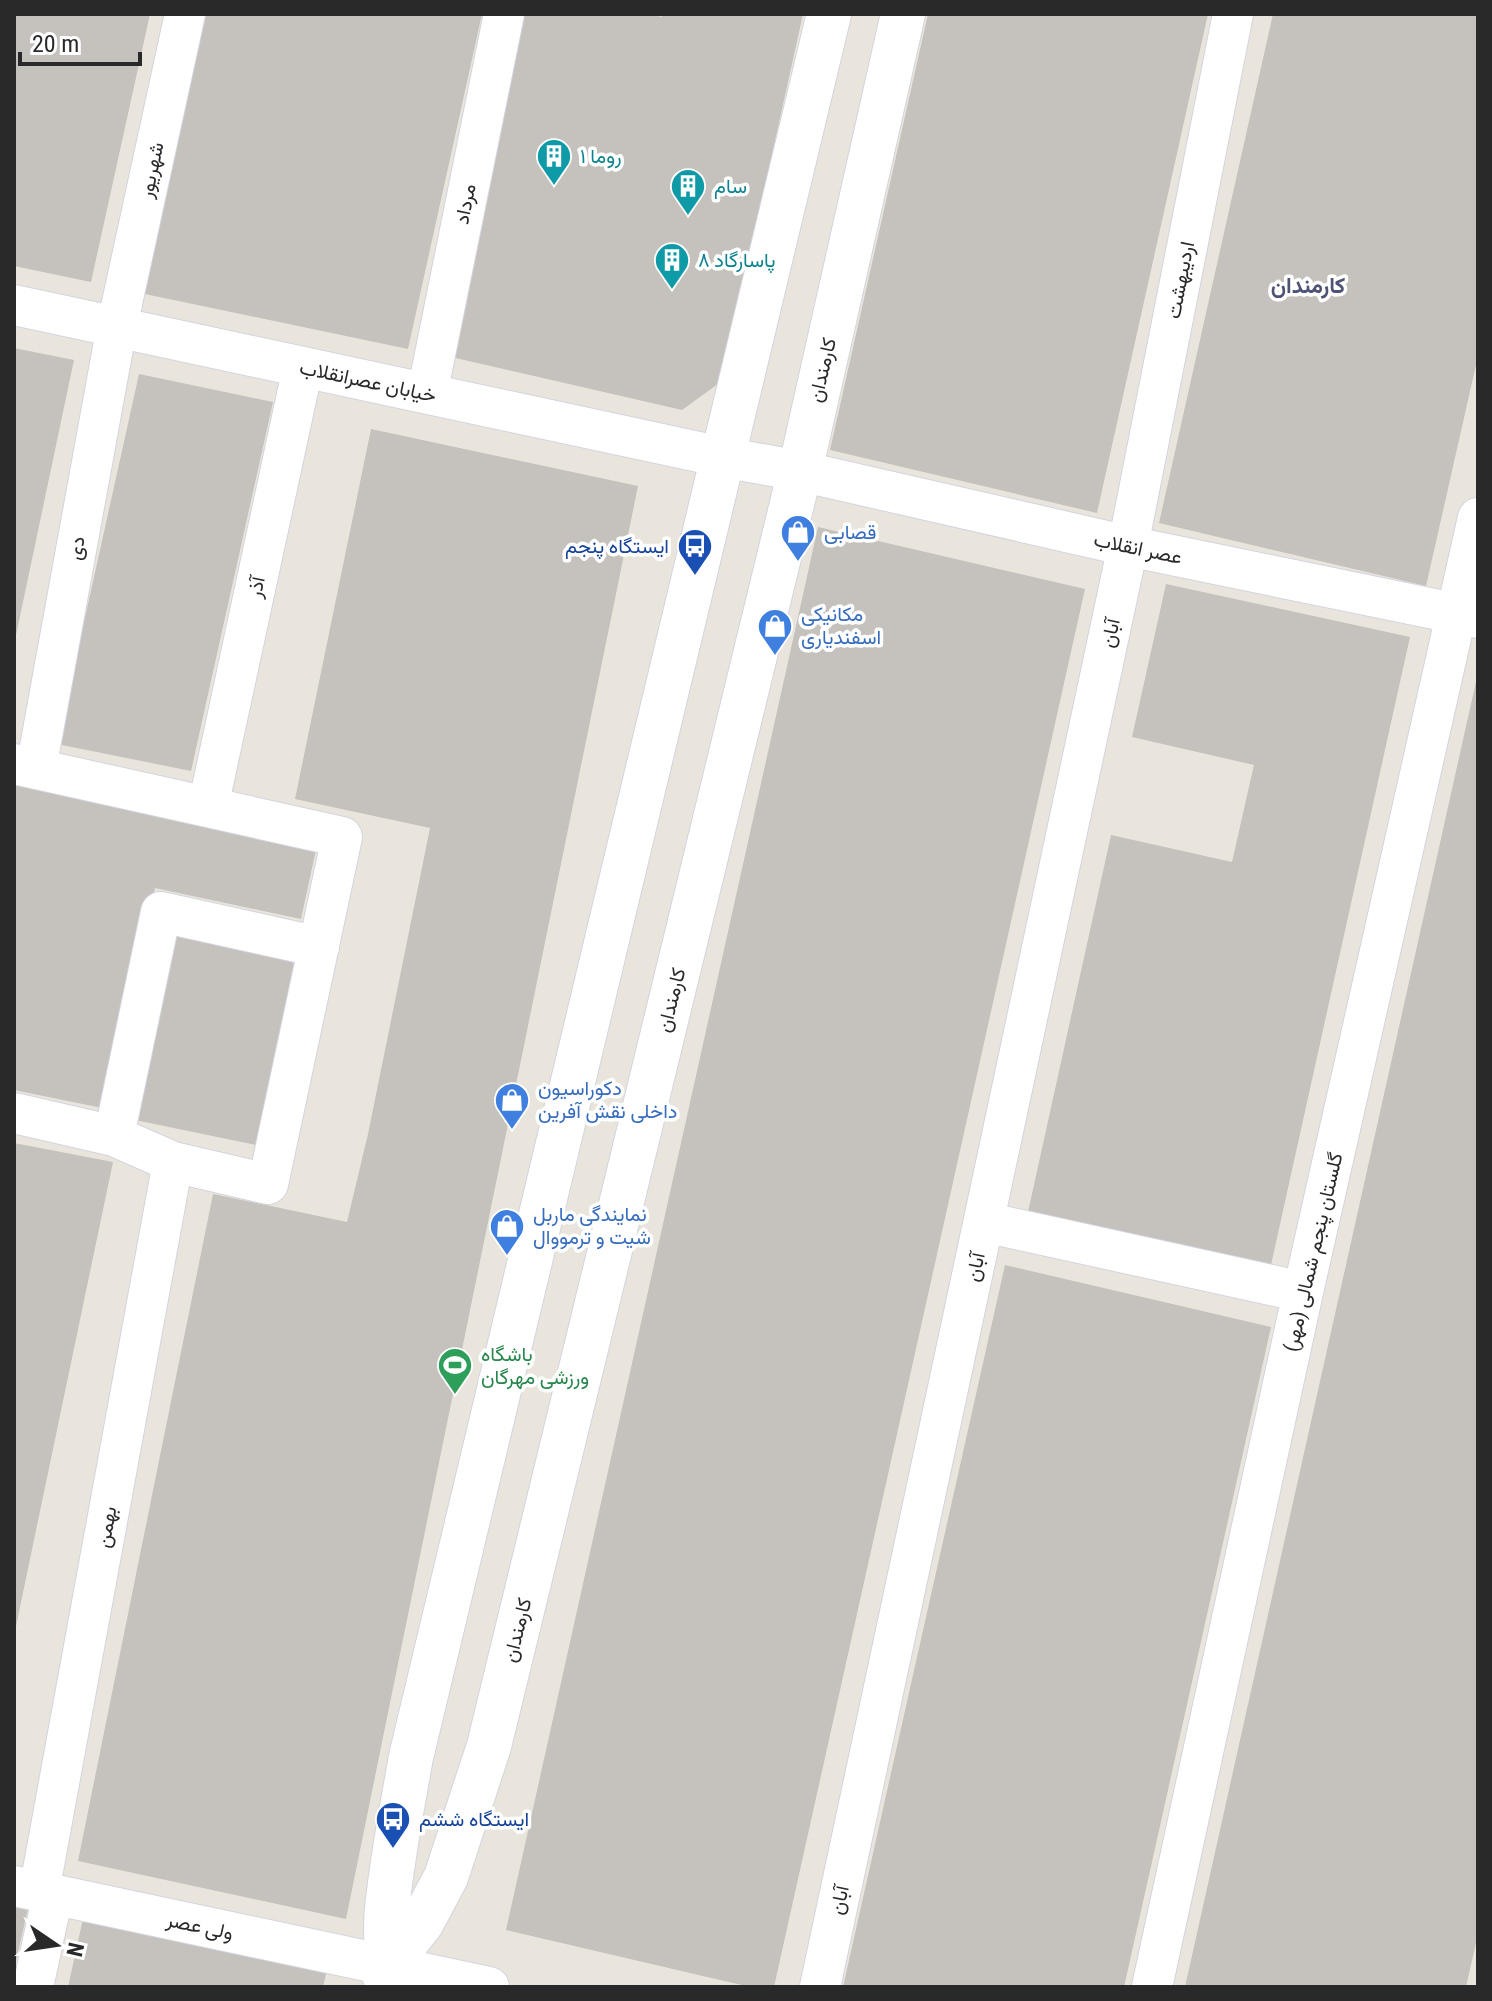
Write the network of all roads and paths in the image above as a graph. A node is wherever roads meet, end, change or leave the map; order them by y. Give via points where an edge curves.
1 (185, 14) edge
2 (504, 14) edge
3 (829, 14) edge
4 (903, 14) edge
5 (1233, 14) edge
6 (14, 305) edge
7 (117, 326) junction
8 (303, 367) junction
9 (427, 394) junction
10 (722, 457) junction
11 (800, 471) junction
12 (1478, 518) edge
13 (1128, 546) junction
14 (1467, 616) edge
15 (25, 766) edge
16 (208, 807) junction
17 (319, 947) junction
18 (14, 1113) edge
19 (114, 1136) junction
20 (173, 1162) junction
21 (984, 1222) junction
22 (1303, 1292) junction
23 (35, 1891) edge
24 (384, 1977) edge
25 (33, 1987) edge
26 (489, 1987) edge
27 (820, 1987) edge
28 (1152, 1987) edge

1 - 7 street, شهریور
2 - 9 street, مرداد
3 - 10 main road
4 - 11 main road, کارمندان
5 - 13 street, اردیبهشت
6 - 7 street, خیابان عصرانقلاب
7 - 8 street, خیابان عصرانقلاب
7 - 15 street, دی
8 - 9 street, خیابان عصرانقلاب
8 - 16 street, آذر
9 - 10 street, خیابان عصرانقلاب
10 - 11 street, خیابان عصرانقلاب
10 - 24 main road via 411,1757 393,1850
11 - 13 street, عصر انقلاب
11 - 24 main road, کارمندان via 489,1746 446,1877
12 - 14 street, گلستان پنجم شمالی (مهر)
13 - 14 street, عصر انقلاب
13 - 21 street, آبان
14 - 22 street, گلستان پنجم شمالی (مهر)
15 - 16 street
16 - 17 street via 342,837
17 - 19 street via 161,912
17 - 20 street via 268,1184
18 - 19 street
19 - 20 street
20 - 23 street, بهمن
21 - 22 street
21 - 27 street, آبان
22 - 28 street, گلستان پنجم شمالی (مهر)
23 - 24 street, ولی عصر
23 - 25 street, بهمن
24 - 26 street, ولی عصر

